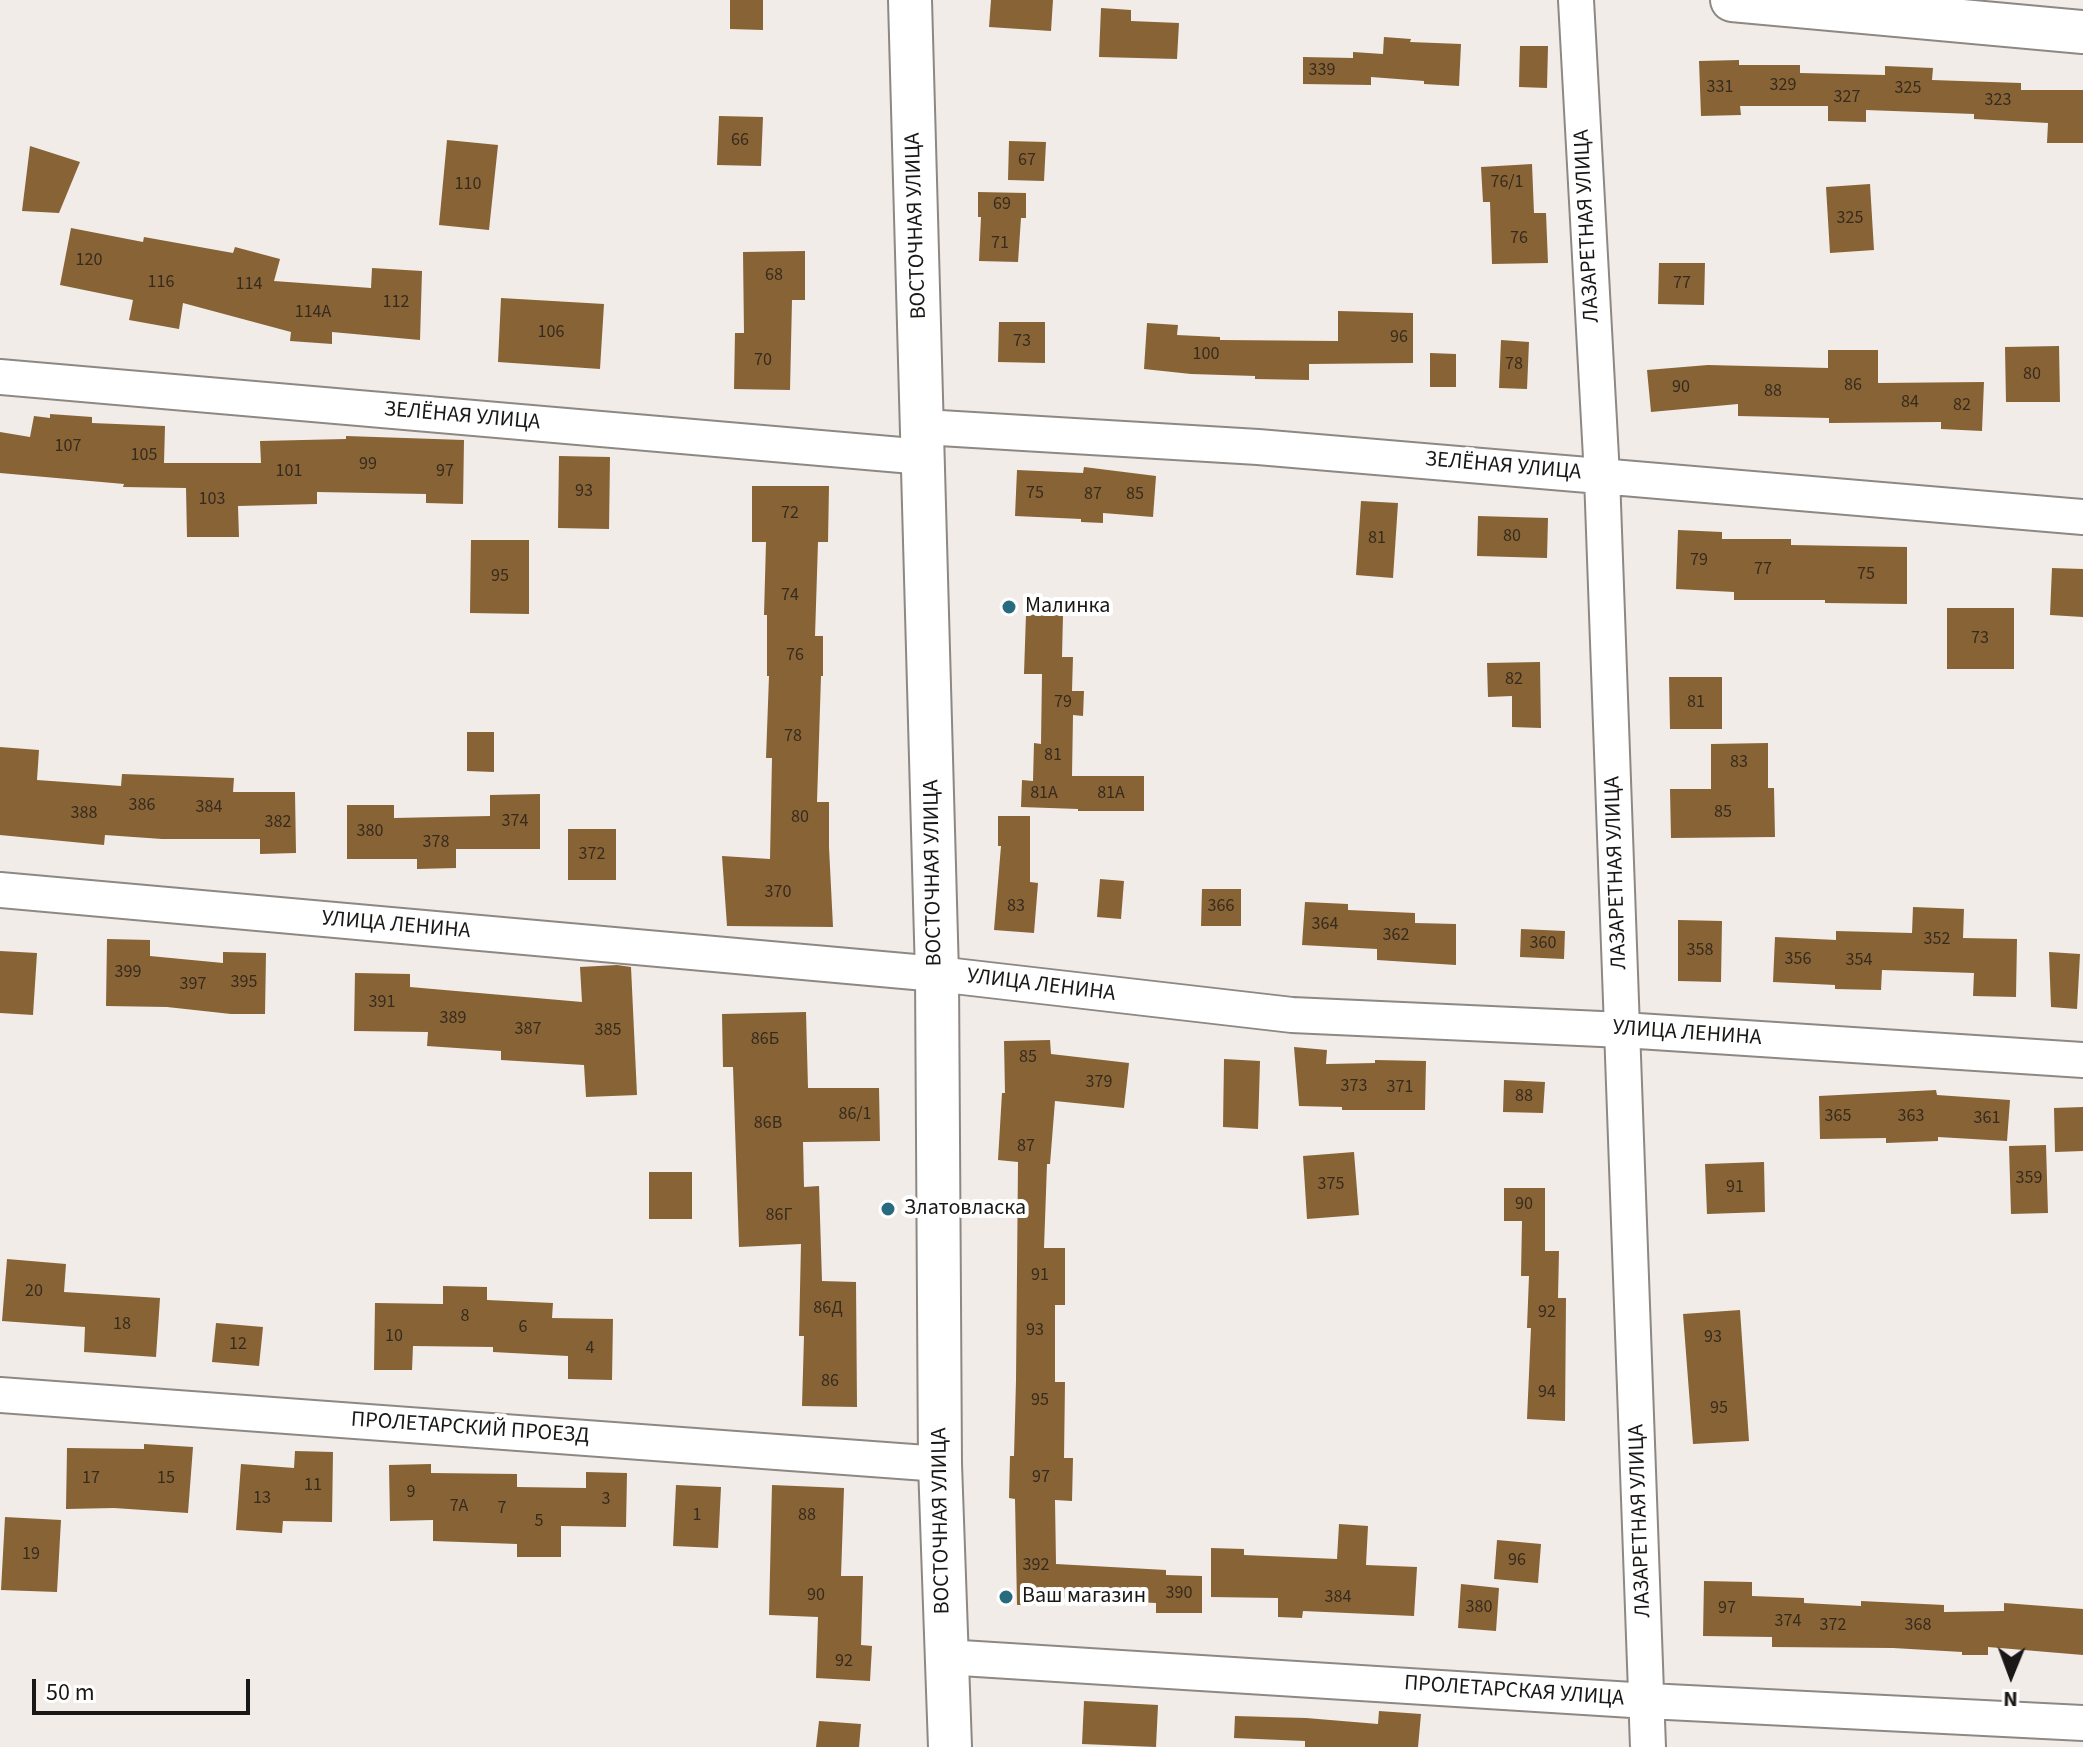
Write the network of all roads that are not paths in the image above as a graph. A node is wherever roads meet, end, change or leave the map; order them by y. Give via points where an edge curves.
1 (910, 0) edge
2 (1576, 0) edge
3 (1732, 0) edge
4 (2083, 32) edge
5 (0, 377) edge
6 (924, 442) junction
7 (1602, 476) junction
8 (2083, 517) edge
9 (0, 890) edge
10 (937, 974) junction
11 (1623, 1030) junction
12 (2083, 1060) edge
13 (0, 1395) edge
14 (940, 1464) junction
15 (945, 1657) junction
16 (1648, 1701) junction
17 (2083, 1723) edge
18 (950, 1747) edge
19 (1648, 1747) edge

1 - 6 street, ВОСТОЧНАЯ УЛИЦА
2 - 7 street, ЛАЗАРЕТНАЯ УЛИЦА
3 - 4 street
5 - 6 street, ЗЕЛЁНАЯ УЛИЦА
6 - 7 street, ЗЕЛЁНАЯ УЛИЦА via 1258,447
6 - 10 street, ВОСТОЧНАЯ УЛИЦА
7 - 8 street, ЗЕЛЁНАЯ УЛИЦА
7 - 11 street, ЛАЗАРЕТНАЯ УЛИЦА
9 - 10 street, УЛИЦА ЛЕНИНА
10 - 11 street, УЛИЦА ЛЕНИНА via 1292,1015
10 - 14 street, ВОСТОЧНАЯ УЛИЦА
11 - 12 street, УЛИЦА ЛЕНИНА
11 - 16 street, ЛАЗАРЕТНАЯ УЛИЦА
13 - 14 street, ПРОЛЕТАРСКИЙ ПРОЕЗД
14 - 15 street, ВОСТОЧНАЯ УЛИЦА
15 - 16 street, ПРОЛЕТАРСКАЯ УЛИЦА
15 - 18 street, ВОСТОЧНАЯ УЛИЦА
16 - 17 street, ПРОЛЕТАРСКАЯ УЛИЦА
16 - 19 street, ЛАЗАРЕТНАЯ УЛИЦА

